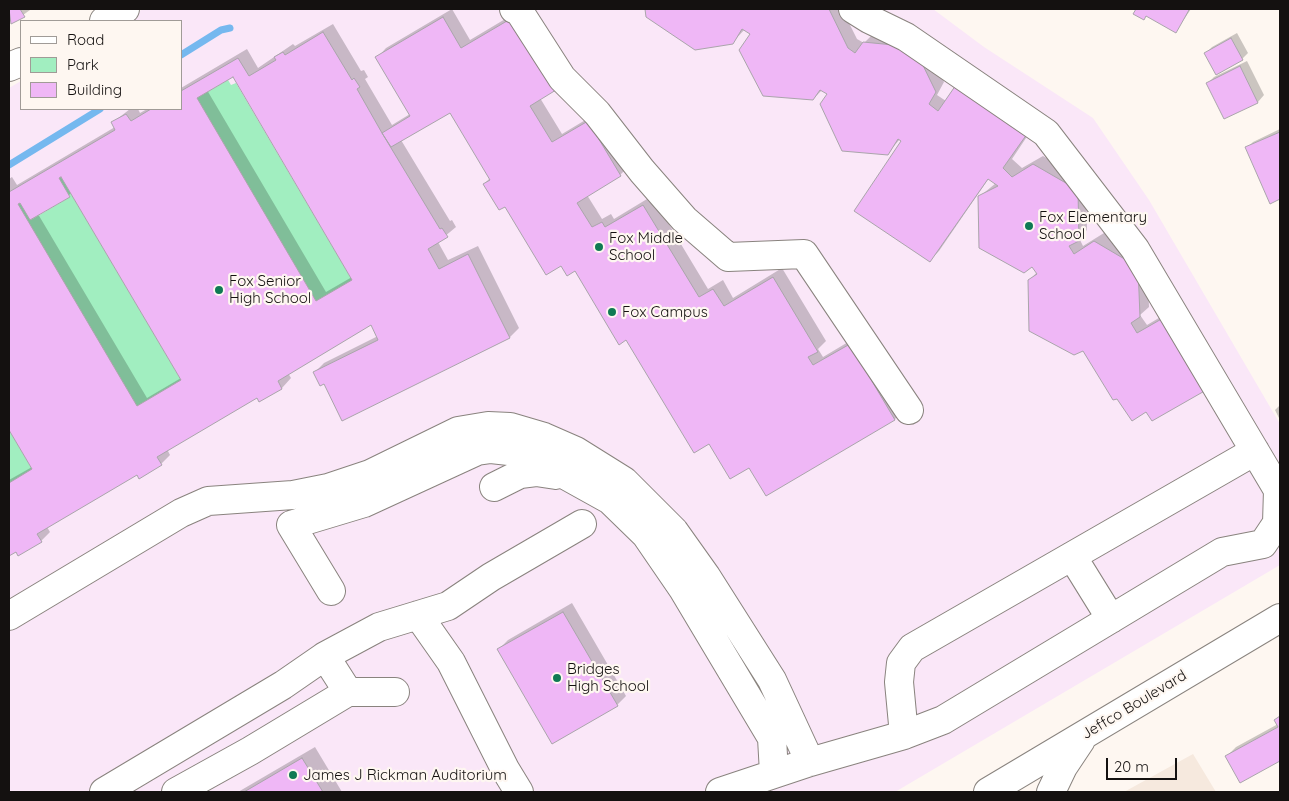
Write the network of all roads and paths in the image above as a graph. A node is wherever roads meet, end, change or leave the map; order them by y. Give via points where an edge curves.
1 (125, 9) edge
2 (514, 9) edge
3 (853, 9) edge
4 (106, 20) edge
5 (909, 410) dead end
6 (1255, 451) junction
7 (577, 480) junction
8 (494, 487) dead end
9 (582, 524) dead end
10 (1072, 556) junction
11 (332, 591) dead end
12 (418, 615) junction
13 (9, 616) edge
14 (1280, 618) edge
15 (1111, 619) junction
16 (325, 656) junction
17 (348, 692) junction
18 (395, 692) dead end
19 (1085, 734) junction
20 (904, 735) junction
21 (161, 758) junction
22 (810, 762) junction
23 (774, 773) junction
24 (179, 791) edge
25 (104, 792) edge
26 (519, 792) edge
27 (720, 792) edge
28 (988, 792) edge
29 (1051, 792) edge

1 - 4 main road
2 - 5 main road via 519,11 562,78 597,113 642,171 684,219 728,257 804,254
3 - 6 main road via 906,37 1046,133 1135,249
6 - 10 main road
6 - 15 main road via 1278,490 1277,523 1263,544 1222,552
7 - 8 main road via 536,472 520,474
7 - 11 main road via 509,451 477,451 364,503 291,525
7 - 23 main road via 610,500 634,522 683,589 772,738
9 - 12 main road via 448,606
10 - 15 main road
10 - 20 main road via 912,648 901,663
12 - 16 main road via 379,627
12 - 26 main road via 451,662
13 - 22 main road via 181,513 208,501 328,488 370,474 458,431 488,426 510,427 576,451 624,481 674,531 772,680
14 - 19 main road, Jeffco Boulevard
15 - 20 main road via 943,720
16 - 17 main road
16 - 21 main road
17 - 18 main road
17 - 24 main road
19 - 28 main road, Jeffco Boulevard
19 - 29 main road
20 - 22 main road
21 - 24 main road
21 - 25 main road
22 - 23 main road
23 - 27 main road

